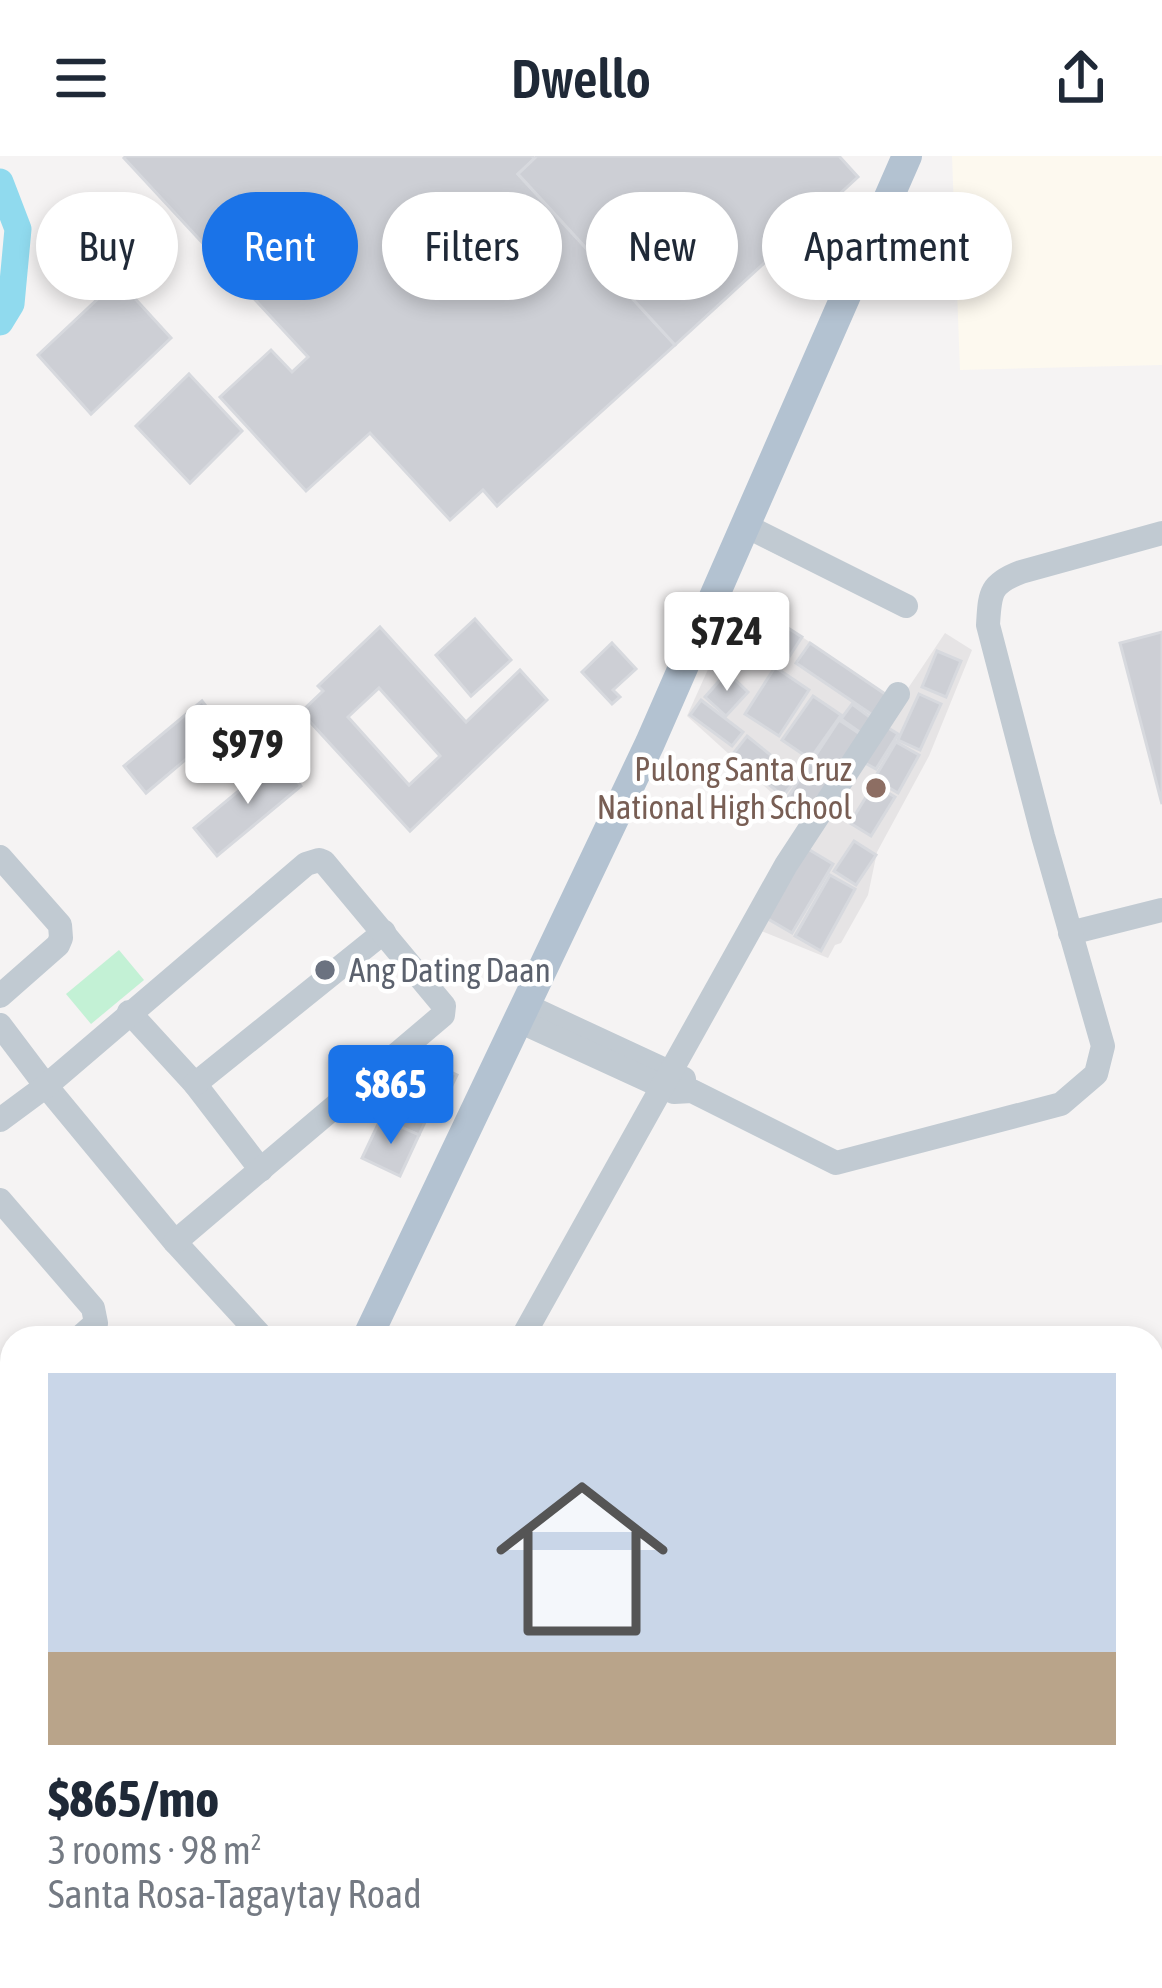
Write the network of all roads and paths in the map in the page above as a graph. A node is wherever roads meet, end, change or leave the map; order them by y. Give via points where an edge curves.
1 (907, 156) edge
2 (746, 526) junction
3 (1162, 533) edge
4 (906, 606) dead end
5 (898, 694) dead end
6 (0, 857) edge
7 (1162, 910) edge
8 (384, 932) junction
9 (1070, 933) junction
10 (0, 996) edge
11 (129, 1012) junction
12 (521, 1013) junction
13 (0, 1025) edge
14 (666, 1079) junction
15 (195, 1084) junction
16 (46, 1086) junction
17 (0, 1120) edge
18 (261, 1170) junction
19 (0, 1200) edge
20 (175, 1242) junction
21 (93, 1326) edge
22 (246, 1326) edge
23 (373, 1326) edge
24 (529, 1326) edge

1 - 2 main road
2 - 4 street
2 - 12 main road
3 - 9 street via 1021,572 990,596 988,626
5 - 14 street via 786,865
6 - 10 street via 62,932 58,945
7 - 9 street
8 - 11 street via 324,862 312,862
8 - 15 street
8 - 18 street via 444,1006 441,1018
9 - 14 street via 1103,1046 1096,1074 1061,1104 836,1162 692,1091 682,1077
11 - 15 street
11 - 16 street
12 - 14 street
12 - 23 main road
13 - 16 street
14 - 24 street
15 - 18 street
16 - 17 street
16 - 20 street
18 - 20 street
19 - 21 street via 94,1308
20 - 22 street

